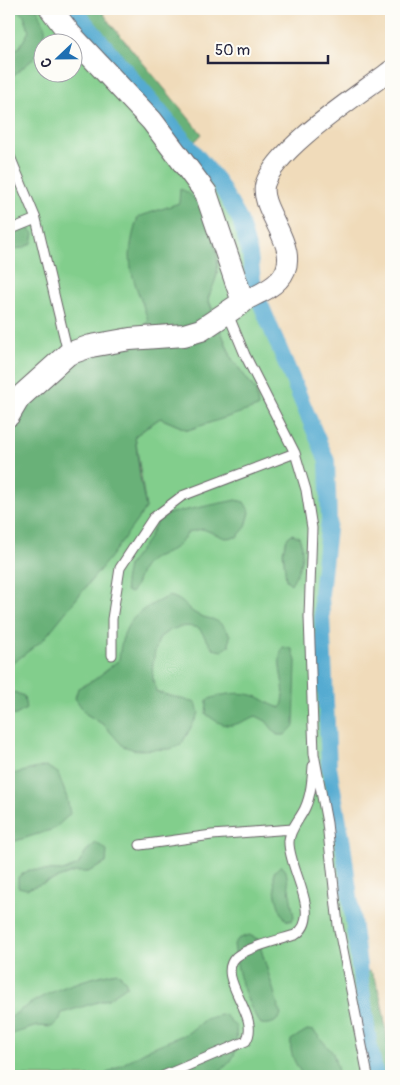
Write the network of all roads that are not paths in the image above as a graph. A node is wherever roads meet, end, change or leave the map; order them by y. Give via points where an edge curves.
1 (51, 9) edge
2 (391, 70) edge
3 (9, 154) edge
4 (36, 220) junction
5 (9, 230) edge
6 (248, 300) junction
7 (68, 354) junction
8 (9, 415) edge
9 (295, 453) junction
10 (112, 655) dead end
11 (314, 754) junction
12 (293, 829) junction
13 (140, 845) dead end
14 (163, 1076) edge
15 (368, 1076) edge

1 - 6 street via 70,34 152,121 206,193
2 - 6 street via 310,132 276,163 264,186 288,261 280,279
3 - 4 lane
4 - 5 lane
4 - 7 lane
6 - 7 street via 201,330 184,335 111,342
6 - 9 lane via 245,355
7 - 8 street via 19,398
9 - 10 lane via 182,496 153,518 120,568 112,619
9 - 11 lane via 306,490 312,528 309,617
11 - 12 lane via 312,786 306,807
11 - 15 lane via 338,926
12 - 13 lane
12 - 14 lane via 290,847 306,910 306,923 302,931 294,935 243,953 231,966 232,983 247,1015 250,1034 246,1041

